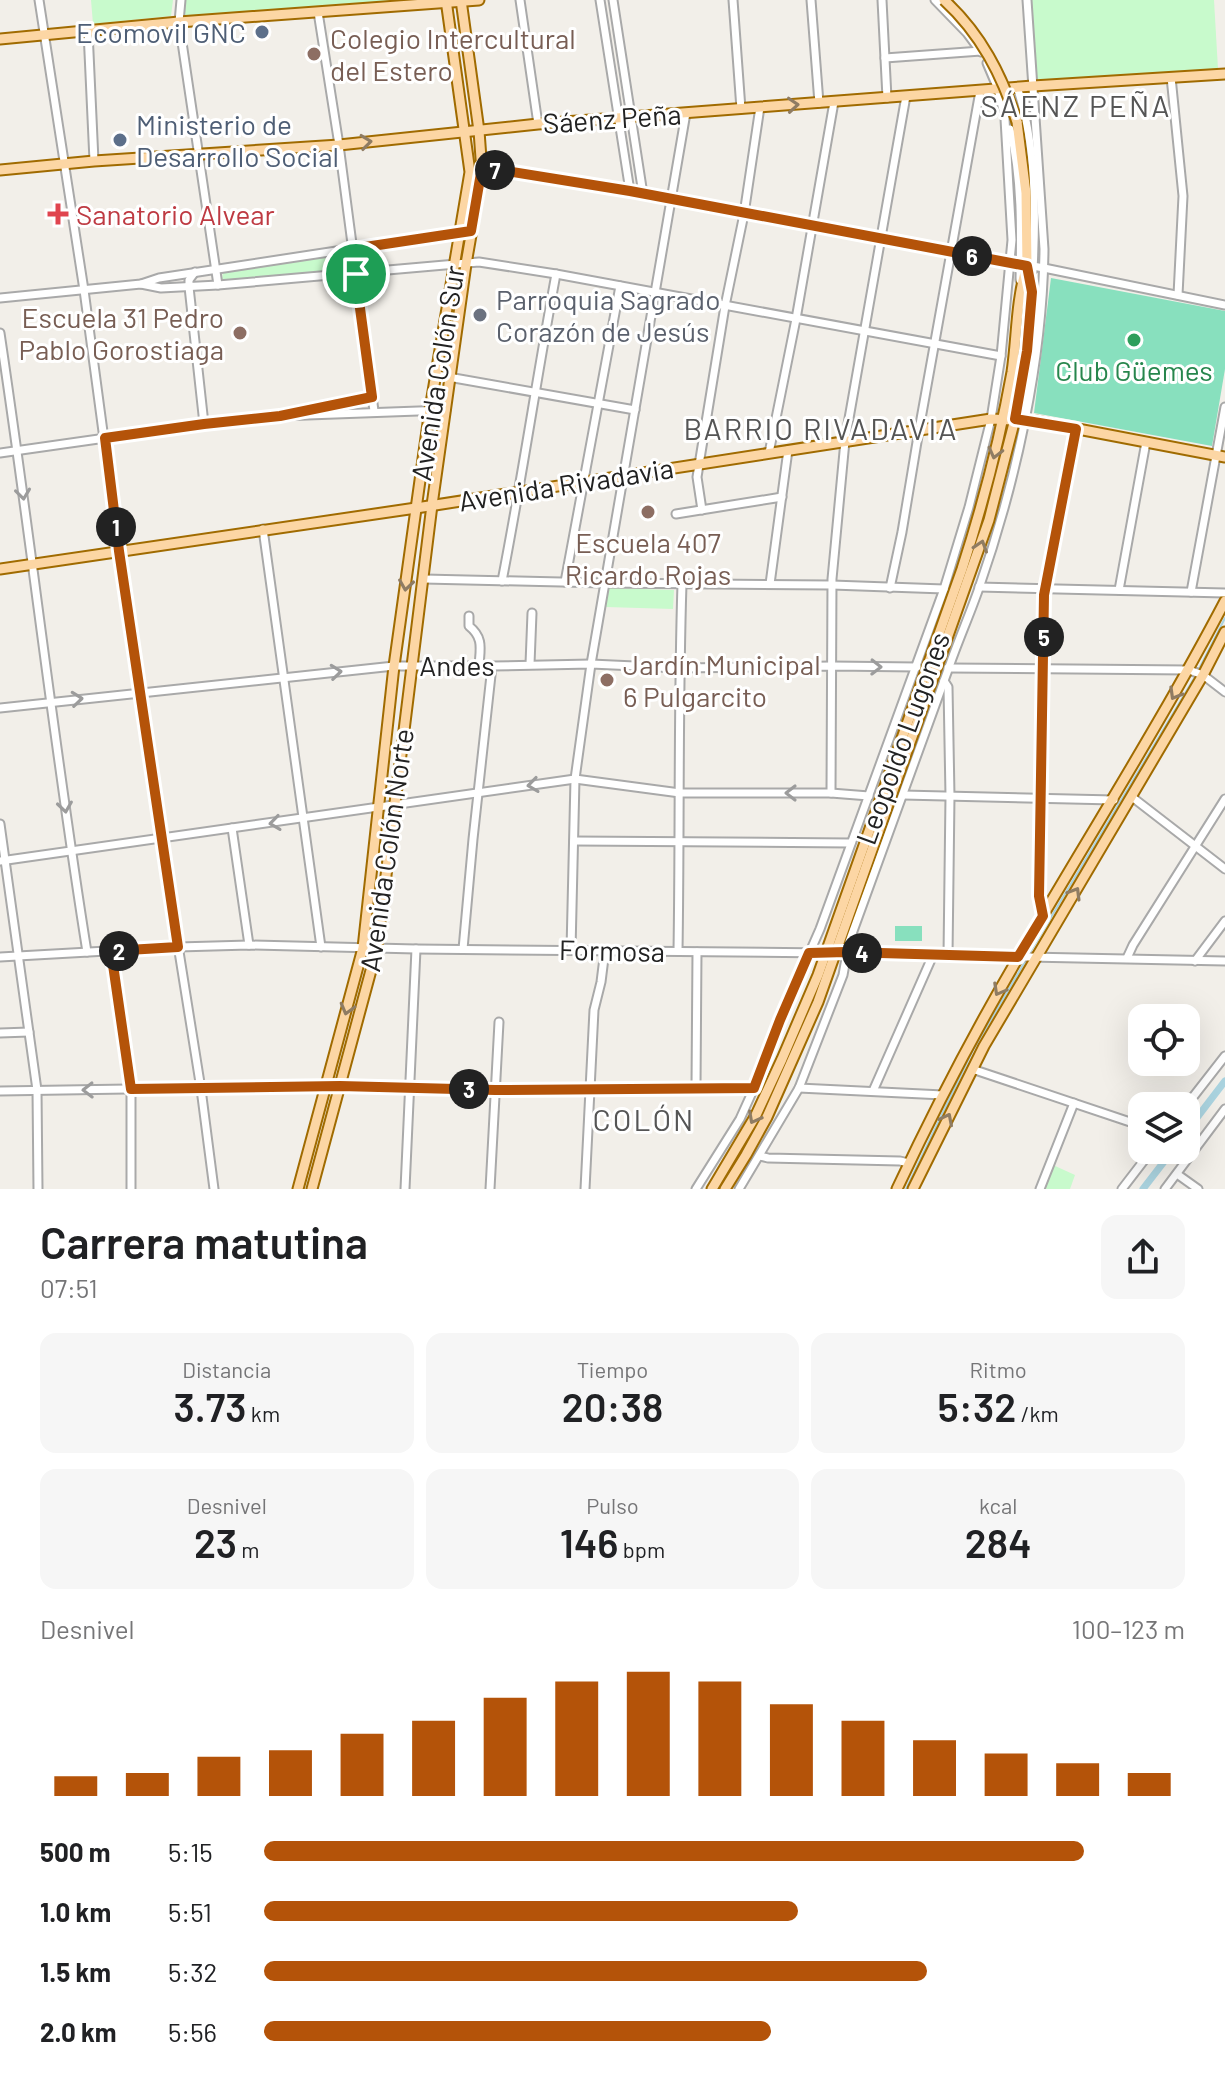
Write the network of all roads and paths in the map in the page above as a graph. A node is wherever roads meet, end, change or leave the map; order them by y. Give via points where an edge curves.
1 (39, 0) edge
2 (181, 0) edge
3 (479, 0) edge
4 (520, 0) edge
5 (600, 0) edge
6 (613, 0) edge
7 (733, 0) edge
8 (811, 0) edge
9 (882, 0) edge
10 (935, 0) edge
11 (944, 0) edge
12 (1027, 0) edge
13 (446, 1) edge
14 (461, 1) edge
15 (318, 12) junction
16 (179, 22) junction
17 (88, 31) junction
18 (45, 35) junction
19 (0, 39) edge
20 (981, 51) junction
21 (885, 58) junction
22 (1225, 74) edge
23 (1171, 77) junction
24 (1033, 86) junction
25 (1017, 87) junction
26 (998, 89) junction
27 (980, 91) junction
28 (906, 96) junction
29 (887, 98) junction
30 (834, 102) junction
31 (819, 103) junction
32 (760, 107) junction
33 (1003, 108) junction
34 (741, 109) junction
35 (686, 113) junction
36 (631, 117) junction
37 (619, 118) junction
38 (538, 124) junction
39 (465, 131) junction
40 (479, 131) junction
41 (339, 145) junction
42 (198, 154) junction
43 (94, 161) junction
44 (65, 164) junction
45 (482, 167) junction
46 (0, 170) edge
47 (630, 191) junction
48 (643, 194) junction
49 (672, 200) junction
50 (744, 214) junction
51 (812, 227) junction
52 (471, 231) junction
53 (458, 232) junction
54 (881, 240) junction
55 (352, 249) junction
56 (951, 252) junction
57 (1010, 263) junction
58 (466, 264) junction
59 (453, 265) junction
60 (1027, 266) junction
61 (1044, 268) junction
62 (215, 270) junction
63 (195, 272) junction
64 (356, 274) junction
65 (556, 274) junction
66 (141, 284) junction
67 (218, 285) junction
68 (620, 286) junction
69 (189, 287) junction
70 (84, 290) junction
71 (656, 293) junction
72 (1178, 295) junction
73 (0, 298) edge
74 (1225, 305) edge
75 (725, 306) junction
76 (796, 319) junction
77 (865, 331) junction
78 (0, 333) edge
79 (934, 344) junction
80 (1001, 356) junction
81 (437, 375) junction
82 (451, 377) junction
83 (534, 392) junction
84 (372, 397) junction
85 (597, 404) junction
86 (1225, 407) edge
87 (430, 409) junction
88 (446, 410) junction
89 (635, 410) junction
90 (374, 411) junction
91 (280, 416) junction
92 (991, 419) junction
93 (1004, 419) junction
94 (1020, 420) junction
95 (204, 424) junction
96 (1076, 429) junction
97 (919, 430) junction
98 (105, 438) junction
99 (845, 441) junction
100 (1146, 442) junction
101 (18, 450) junction
102 (788, 450) junction
103 (0, 453) edge
104 (769, 453) junction
105 (1220, 456) edge
106 (700, 463) junction
107 (623, 475) junction
108 (583, 481) junction
109 (520, 491) junction
110 (782, 497) junction
111 (432, 505) junction
112 (416, 508) junction
113 (702, 510) junction
114 (676, 514) dead end
115 (263, 529) junction
116 (119, 551) junction
117 (31, 563) junction
118 (0, 569) edge
119 (424, 579) junction
120 (502, 581) junction
121 (565, 582) junction
122 (604, 583) junction
123 (682, 584) junction
124 (770, 584) junction
125 (832, 585) junction
126 (979, 587) junction
127 (890, 588) junction
128 (944, 589) junction
129 (1045, 589) junction
130 (1119, 590) junction
131 (1191, 592) junction
132 (1225, 593) edge
133 (1225, 601) edge
134 (532, 613) dead end
135 (469, 616) dead end
136 (1225, 632) edge
137 (530, 664) junction
138 (591, 664) junction
139 (412, 665) junction
140 (394, 666) junction
141 (479, 666) junction
142 (492, 666) junction
143 (832, 666) junction
144 (917, 667) junction
145 (679, 668) junction
146 (948, 668) junction
147 (1044, 668) junction
148 (1196, 673) junction
149 (283, 678) junction
150 (944, 681) junction
151 (141, 692) junction
152 (1225, 692) edge
153 (51, 702) junction
154 (0, 708) edge
155 (575, 779) junction
156 (478, 793) junction
157 (680, 793) junction
158 (831, 793) junction
159 (903, 795) junction
160 (869, 796) junction
161 (950, 796) junction
162 (1132, 797) junction
163 (1041, 798) junction
164 (1225, 799) edge
165 (1114, 800) junction
166 (394, 804) junction
167 (378, 808) junction
168 (303, 819) junction
169 (0, 824) edge
170 (232, 828) junction
171 (161, 839) junction
172 (574, 841) junction
173 (680, 842) junction
174 (851, 843) junction
175 (1195, 845) junction
176 (71, 851) junction
177 (3, 861) edge
178 (1225, 869) edge
179 (1043, 916) junction
180 (1225, 921) edge
181 (249, 945) junction
182 (178, 947) junction
183 (321, 947) junction
184 (363, 948) junction
185 (377, 948) junction
186 (416, 949) junction
187 (463, 949) junction
188 (571, 950) junction
189 (605, 950) junction
190 (111, 951) junction
191 (678, 951) junction
192 (87, 952) junction
193 (697, 952) junction
194 (809, 953) junction
195 (825, 953) junction
196 (842, 953) junction
197 (19, 955) junction
198 (933, 955) junction
199 (948, 955) junction
200 (0, 957) edge
201 (1027, 958) junction
202 (1127, 958) junction
203 (1195, 961) junction
204 (1225, 961) edge
205 (499, 1022) dead end
206 (29, 1032) junction
207 (0, 1033) edge
208 (1225, 1056) edge
209 (972, 1069) junction
210 (326, 1086) junction
211 (340, 1086) junction
212 (696, 1087) junction
213 (411, 1088) junction
214 (590, 1088) junction
215 (754, 1088) junction
216 (799, 1088) junction
217 (131, 1089) junction
218 (201, 1089) junction
219 (37, 1090) junction
220 (495, 1090) junction
221 (0, 1091) edge
222 (873, 1091) junction
223 (1197, 1092) edge
224 (943, 1095) junction
225 (1074, 1103) junction
226 (1225, 1109) edge
227 (1217, 1119) junction
228 (1128, 1121) edge
229 (1225, 1125) edge
230 (760, 1156) junction
231 (909, 1163) junction
232 (1141, 1164) edge
233 (1177, 1174) junction
234 (38, 1189) edge
235 (131, 1189) edge
236 (214, 1189) edge
237 (298, 1189) edge
238 (312, 1189) edge
239 (405, 1189) edge
240 (490, 1189) edge
241 (585, 1189) edge
242 (696, 1189) edge
243 (712, 1189) edge
244 (725, 1189) edge
245 (739, 1189) edge
246 (897, 1189) edge
247 (913, 1189) edge
248 (1040, 1189) edge
249 (1122, 1189) edge
250 (1165, 1189) edge
251 (1198, 1189) edge

1 - 18 street
2 - 16 street
3 - 14 main road
4 - 38 street
5 - 37 street
6 - 36 street
7 - 34 street
8 - 31 street
9 - 21 street
10 - 20 street
11 - 60 main road, Leopoldo Lugones, bridge via 985,48 1017,122 1026,193
12 - 24 street
13 - 14 main road
13 - 15 main road
13 - 39 main road, Avenida Colón Sur
14 - 40 main road, Avenida Colón Sur
15 - 16 main road
15 - 41 street
16 - 17 main road
16 - 42 street
17 - 18 main road
17 - 43 street
18 - 19 main road
18 - 44 street
20 - 21 street
20 - 26 street
21 - 29 street
22 - 23 main road, Sáenz Peña
23 - 24 main road, Sáenz Peña
23 - 72 street via 1183,196
24 - 25 main road, Sáenz Peña
24 - 61 street
25 - 26 main road, Sáenz Peña
25 - 60 street via 1030,142 1034,245
26 - 27 main road, Sáenz Peña
26 - 33 street
27 - 28 main road, Sáenz Peña
27 - 56 street
28 - 29 main road, Sáenz Peña
28 - 54 street
29 - 30 main road, Sáenz Peña
30 - 31 main road, Sáenz Peña
30 - 51 street
32 -> 31 main road, Sáenz Peña
32 - 34 main road, Sáenz Peña
32 - 50 street
33 - 57 street
33 - 60 street via 1015,151
34 - 35 main road, Sáenz Peña
35 - 36 main road, Sáenz Peña
35 - 49 street
36 - 37 main road, Sáenz Peña
36 - 48 street
37 - 38 main road, Sáenz Peña
37 - 47 street
38 - 40 main road, Sáenz Peña
39 - 40 main road, Sáenz Peña
41 -> 39 main road, Sáenz Peña
39 - 53 main road, Avenida Colón Sur via 470,172
40 - 45 main road, Avenida Colón Sur
41 - 42 main road, Sáenz Peña
41 - 55 street
42 - 43 main road, Sáenz Peña
42 - 62 street
43 - 44 main road, Sáenz Peña
44 - 46 main road, Sáenz Peña
44 - 70 street
45 - 47 street
45 - 52 main road, Avenida Colón Sur
47 - 48 street
48 - 49 street
49 - 50 street
49 - 71 street
50 - 51 street
50 - 75 street
51 - 54 street
51 - 76 street
52 - 53 street
52 - 58 main road, Avenida Colón Sur
53 - 55 street
53 - 59 main road, Avenida Colón Sur
54 - 56 street
54 - 77 street
55 - 62 street
55 - 64 street
56 - 57 street
56 - 79 street
57 - 60 street
57 - 80 street
58 - 59 street
58 - 65 street
58 - 82 main road, Avenida Colón Sur
59 - 64 street
59 - 81 main road, Avenida Colón Sur
60 - 61 street
60 - 93 main road, Leopoldo Lugones
60 - 94 main road, Leopoldo Lugones via 1032,292
61 - 72 street
61 - 94 street via 1037,351
62 - 63 street
62 - 67 street
63 - 66 street
63 - 69 street
64 - 67 street
64 - 84 street
65 - 68 street
65 - 83 street
66 - 69 street
66 - 70 street
67 - 69 street
68 - 71 street
68 - 85 street
69 - 95 street
70 - 73 street
70 - 98 street
71 - 75 street
71 - 89 street
72 - 74 street
75 - 76 street
75 - 106 street
76 - 77 street
76 - 104 street
77 - 79 street
77 - 99 street
78 - 101 street
79 - 80 street
79 - 97 street
80 - 92 street
81 - 82 street
81 - 87 main road, Avenida Colón Sur
82 - 83 street
82 - 88 main road, Avenida Colón Sur
83 - 85 street
83 - 109 street
84 - 90 street
84 - 91 street
85 - 89 street
85 - 108 street
86 - 105 street
87 - 88 street
87 - 90 street
87 - 112 main road, Avenida Colón Sur
88 - 111 main road, Avenida Colón Sur
89 - 107 street
90 - 91 street
91 - 95 street
92 - 93 main road, Avenida Rivadavia
92 - 97 main road, Avenida Rivadavia
92 - 128 street
93 - 94 main road, Avenida Rivadavia
93 -> 195 main road, Leopoldo Lugones via 962,569
94 - 96 main road, Avenida Rivadavia
94 - 126 street via 1002,515
196 -> 94 main road, Leopoldo Lugones
95 - 98 street
96 - 100 main road, Avenida Rivadavia
96 - 129 street
97 - 99 main road, Avenida Rivadavia
97 - 127 street
98 - 101 street
98 - 116 street
99 - 102 main road, Avenida Rivadavia
99 - 125 street
100 - 105 main road, Avenida Rivadavia
100 - 130 street
101 - 103 street
101 -> 117 street
102 - 104 main road, Avenida Rivadavia
102 - 110 street
104 - 106 main road, Avenida Rivadavia
105 - 131 street
106 - 107 main road, Avenida Rivadavia
106 - 113 street
107 - 108 main road, Avenida Rivadavia
107 - 122 street
108 - 109 main road, Avenida Rivadavia
108 - 121 street
109 - 111 main road, Avenida Rivadavia
109 - 120 street
110 - 113 street
110 - 124 street
111 - 112 main road, Avenida Rivadavia
111 - 119 main road, Avenida Colón Norte
112 - 115 main road, Avenida Rivadavia
112 -> 140 main road, Avenida Colón Norte
113 - 114 street
115 - 116 main road, Avenida Rivadavia
115 - 149 street
116 - 117 main road, Avenida Rivadavia
116 - 151 street
117 - 118 main road, Avenida Rivadavia
117 - 153 street
119 - 120 street
119 - 139 main road, Avenida Colón Norte
120 - 121 street
121 - 122 street
122 - 123 street
122 - 138 street
123 - 124 street
123 - 145 street
124 - 125 street
125 - 127 street
125 - 143 street
126 - 129 street
126 - 146 street
127 - 128 street
128 - 144 street
129 - 130 street
129 - 147 street
130 - 131 street
131 - 132 street
133 - 148 main road
134 - 137 street
135 - 141 street via 469,626 480,640
136 - 148 main road
137 - 138 street, Andes
137 - 142 street, Andes
138 - 145 street, Andes
138 - 155 street
139 - 140 street, Andes
139 - 141 street, Andes
139 - 166 main road, Avenida Colón Norte
149 -> 140 street, Andes
140 - 167 main road, Avenida Colón Norte
141 - 142 street, Andes
142 - 156 street
143 -> 144 street, Andes
143 - 145 street, Andes
143 - 158 street
144 - 160 street
145 - 157 street
146 - 147 street
146 - 150 street
147 - 148 street
147 - 163 street
148 - 152 street
148 - 162 main road
148 -> 165 main road
149 - 151 street, Andes
149 - 168 street
150 - 159 street
150 - 161 street
153 -> 151 street, Andes
151 - 171 street
153 - 154 street, Andes
153 -> 176 street
155 -> 156 street
155 - 157 street
155 - 172 street
156 - 166 street
156 - 187 street
158 -> 157 street
157 - 173 street
158 - 160 street
159 - 161 street
159 - 196 street
160 - 174 street
161 - 163 street
161 - 199 street
162 - 175 street
201 -> 162 main road
163 - 165 street
163 - 179 street
164 - 175 street
165 - 179 main road
166 - 167 street
166 - 185 main road, Avenida Colón Norte
167 - 168 street
167 - 184 main road, Avenida Colón Norte
168 -> 170 street
168 - 183 street
169 - 177 street
170 - 171 street
170 - 181 street
171 - 176 street
171 - 182 street
172 - 173 street
172 - 188 street
173 - 174 street
173 - 191 street
174 - 194 street
175 - 178 street
175 - 202 street
176 - 177 street
176 - 192 street
177 - 197 street
179 - 201 main road
180 - 203 street
181 - 182 street, Formosa
181 - 183 street, Formosa
182 - 190 street, Formosa
182 - 218 street
183 - 184 street, Formosa
184 - 185 street, Formosa
184 -> 210 main road, Avenida Colón Norte
185 - 186 street, Formosa
185 - 211 main road, Avenida Colón Norte
186 - 187 street, Formosa
186 - 213 street
187 - 188 street, Formosa
188 - 189 street, Formosa
189 - 191 street, Formosa
189 - 214 street via 594,1010
190 - 192 street, Formosa
190 - 217 street
191 - 193 street, Formosa
192 - 197 street, Formosa
193 - 194 street, Formosa
193 - 212 street
194 - 195 street, Formosa
194 - 215 street
195 - 196 street, Formosa
195 -> 243 main road, Leopoldo Lugones via 756,1115
196 - 198 street, Formosa
196 - 216 street via 843,975
196 - 244 main road, Leopoldo Lugones via 767,1117
197 - 200 street, Formosa
197 - 206 street
198 - 199 street, Formosa
198 - 222 street
199 - 201 street, Formosa
201 - 202 street, Formosa
201 - 209 main road
201 -> 224 main road
202 - 203 street, Formosa
203 - 204 street, Formosa
205 - 220 street
206 - 207 street
206 - 219 street
208 - 223 street
209 - 225 street
247 -> 209 main road
210 - 211 street
210 - 218 street
210 - 237 main road, Avenida Colón Norte
211 - 213 street
211 - 238 main road, Avenida Colón Norte
212 - 214 street
212 - 215 street
213 - 220 street
213 - 239 street
214 - 220 street
214 - 241 street
215 - 242 street
216 - 222 street
216 - 230 street
217 - 218 street
217 -> 219 street
217 - 235 street
218 - 236 street
219 - 221 street
219 - 234 street
220 - 240 street
222 - 224 street
224 - 231 main road
225 - 228 street
225 - 248 street
226 - 227 street
227 - 229 street
227 - 233 street
230 - 231 street
230 - 245 street
231 - 246 main road
232 - 249 street
233 - 250 street
233 - 251 street

